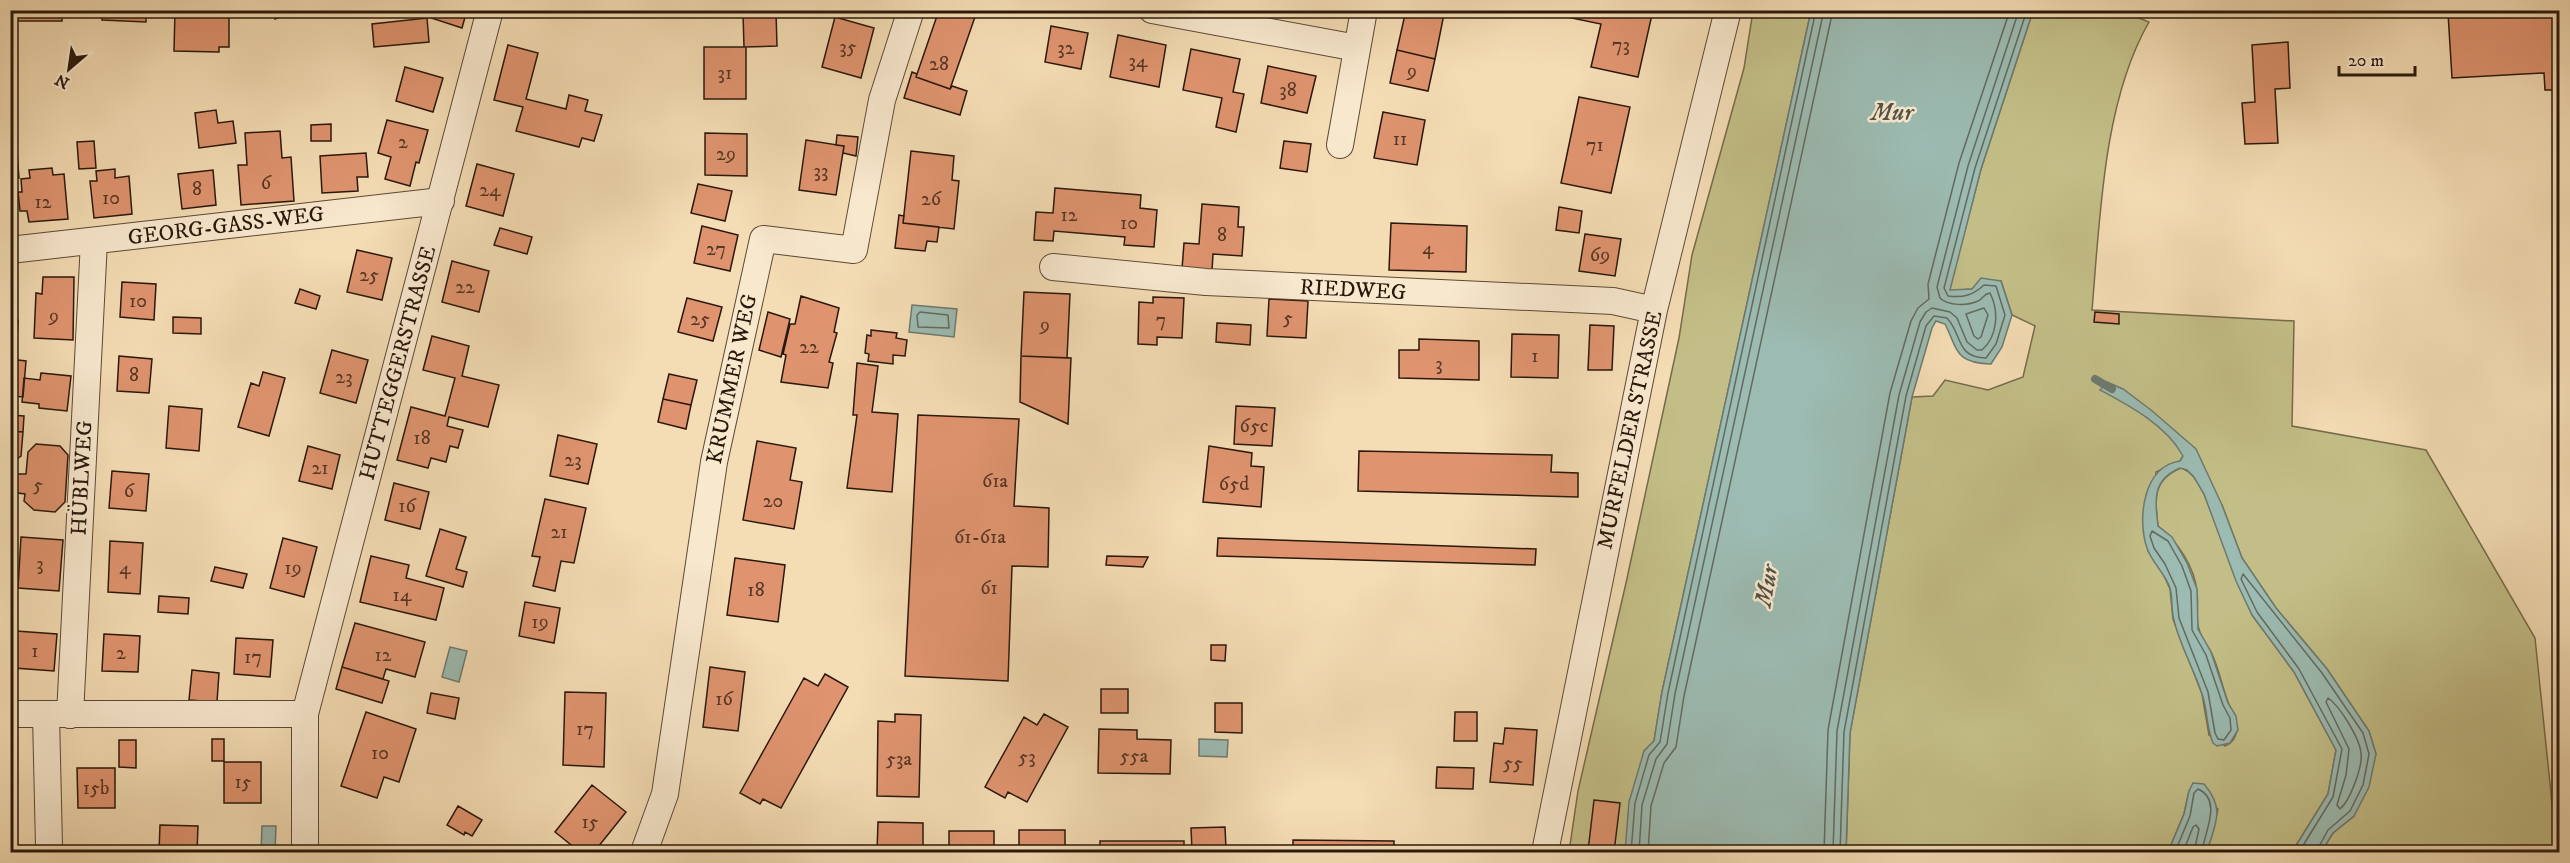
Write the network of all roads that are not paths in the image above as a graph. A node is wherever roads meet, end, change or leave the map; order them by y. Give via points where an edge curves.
1 (490, 10) edge
2 (911, 10) edge
3 (1152, 10) edge
4 (1364, 10) edge
5 (1728, 10) edge
6 (1357, 48) junction
7 (1340, 146) dead end
8 (441, 201) junction
9 (94, 241) junction
10 (10, 250) edge
11 (1053, 267) dead end
12 (1654, 310) junction
13 (10, 714) edge
14 (305, 714) junction
15 (58, 715) junction
16 (49, 846) dead end
17 (305, 852) edge
18 (644, 852) edge
19 (1545, 852) edge

1 - 8 street, HUTTEGGERSTRASSE
2 - 18 street, KRUMMER WEG via 882,100 854,250 763,239 714,462 664,794
3 - 6 street
4 - 6 street
5 - 12 street, MURFELDER STRASSE
6 - 7 street
8 - 9 street, GEORG-GASS-WEG
8 - 14 street, HUTTEGGERSTRASSE
9 - 10 street, GEORG-GASS-WEG
9 - 15 street, HÜBLWEG
11 - 12 street, RIEDWEG via 1206,282 1613,301
12 - 19 street, MURFELDER STRASSE
13 - 15 street
14 - 15 street
14 - 17 street, HUTTEGGERSTRASSE
15 - 16 street, HÜBLWEG

